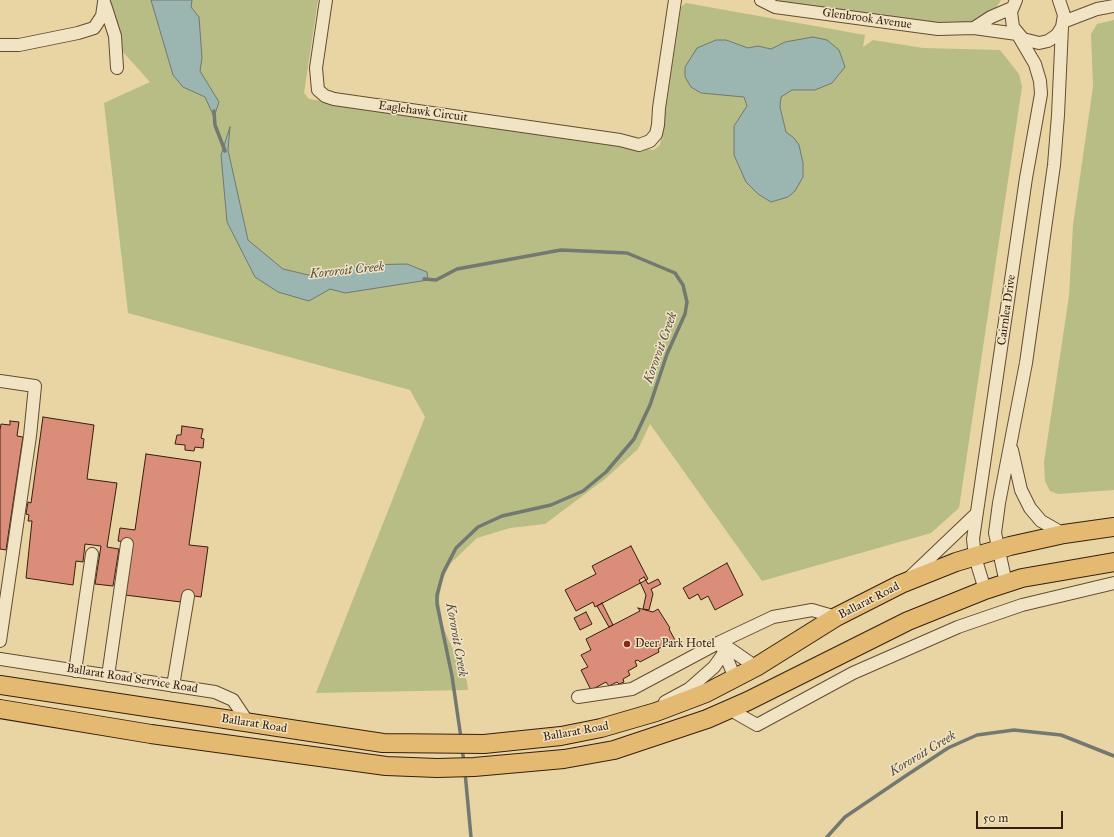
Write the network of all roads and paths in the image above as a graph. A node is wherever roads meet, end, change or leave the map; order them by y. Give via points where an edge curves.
1 (326, 0) edge
2 (675, 0) edge
3 (761, 0) edge
4 (1059, 0) edge
5 (104, 1) edge
6 (1013, 4) edge
7 (1114, 6) edge
8 (1063, 24) junction
9 (974, 28) junction
10 (1018, 34) junction
11 (0, 45) edge
12 (117, 68) dead end
13 (0, 381) edge
14 (1011, 445) junction
15 (976, 514) junction
16 (1114, 527) edge
17 (1064, 534) junction
18 (126, 544) dead end
19 (998, 550) junction
20 (92, 554) dead end
21 (975, 557) junction
22 (1114, 562) edge
23 (1112, 581) edge
24 (1006, 583) junction
25 (901, 584) junction
26 (985, 590) junction
27 (188, 596) dead end
28 (836, 617) junction
29 (0, 641) edge
30 (722, 648) junction
31 (0, 659) edge
32 (756, 667) junction
33 (75, 671) junction
34 (108, 676) junction
35 (736, 678) junction
36 (0, 685) edge
37 (173, 686) junction
38 (578, 697) dead end
39 (748, 701) junction
40 (0, 709) edge
41 (729, 709) junction
42 (656, 712) junction
43 (249, 724) junction

1 - 2 street, Eaglehawk Circuit via 316,79 318,90 325,96 620,140 634,139 645,134 659,108
3 - 9 street, Glenbrook Avenue via 775,7 938,29
4 - 8 street via 1063,8
5 - 11 street via 102,16 94,28 78,34 19,45
5 - 12 street via 115,36
6 - 9 street
6 - 10 street, Cairnlea Drive via 1011,21
7 - 8 street via 1097,9
8 - 10 street, Glenbrook Avenue via 1057,35 1048,41 1028,41
8 - 14 street via 1054,165 1026,363
9 - 10 street, Glenbrook Avenue
10 - 15 street, Cairnlea Drive via 1037,71 1040,81 1040,106 1026,178
13 - 29 street via 35,386
14 - 17 street via 1025,500 1041,520
14 - 19 street via 995,528
15 - 21 street, Cairnlea Drive via 973,539
15 - 25 street
16 - 17 highway, Ballarat Road
17 - 19 highway, Ballarat Road
18 - 34 street
19 - 21 highway, Ballarat Road
19 - 24 street
20 - 33 street
21 - 25 highway, Ballarat Road
21 - 26 street, Cairnlea Drive
22 - 24 highway, Ballarat Road via 1062,570
23 - 41 street via 1022,605 958,627 853,673 757,725
24 - 26 highway, Ballarat Road
25 - 28 highway, Ballarat Road
26 - 39 highway, Ballarat Road via 908,621
27 - 37 street
28 - 30 street via 812,610 773,616
28 - 32 highway, Ballarat Road
30 - 32 street
30 - 35 street
30 - 38 street via 632,689
30 - 42 street via 714,667 688,689 667,699
31 - 33 street, Ballarat Road Service Road
32 - 35 highway, Ballarat Road
33 - 34 street, Ballarat Road Service Road
34 - 37 street, Ballarat Road Service Road
35 - 39 highway
35 - 42 highway, Ballarat Road via 706,693
36 - 43 highway, Ballarat Road
37 - 43 street, Ballarat Road Service Road via 226,696 238,705
39 - 41 highway, Ballarat Road
40 - 41 highway, Ballarat Road via 144,733 406,768 514,765 614,750 666,734
42 - 43 highway, Ballarat Road via 602,728 561,736 484,744 403,744

